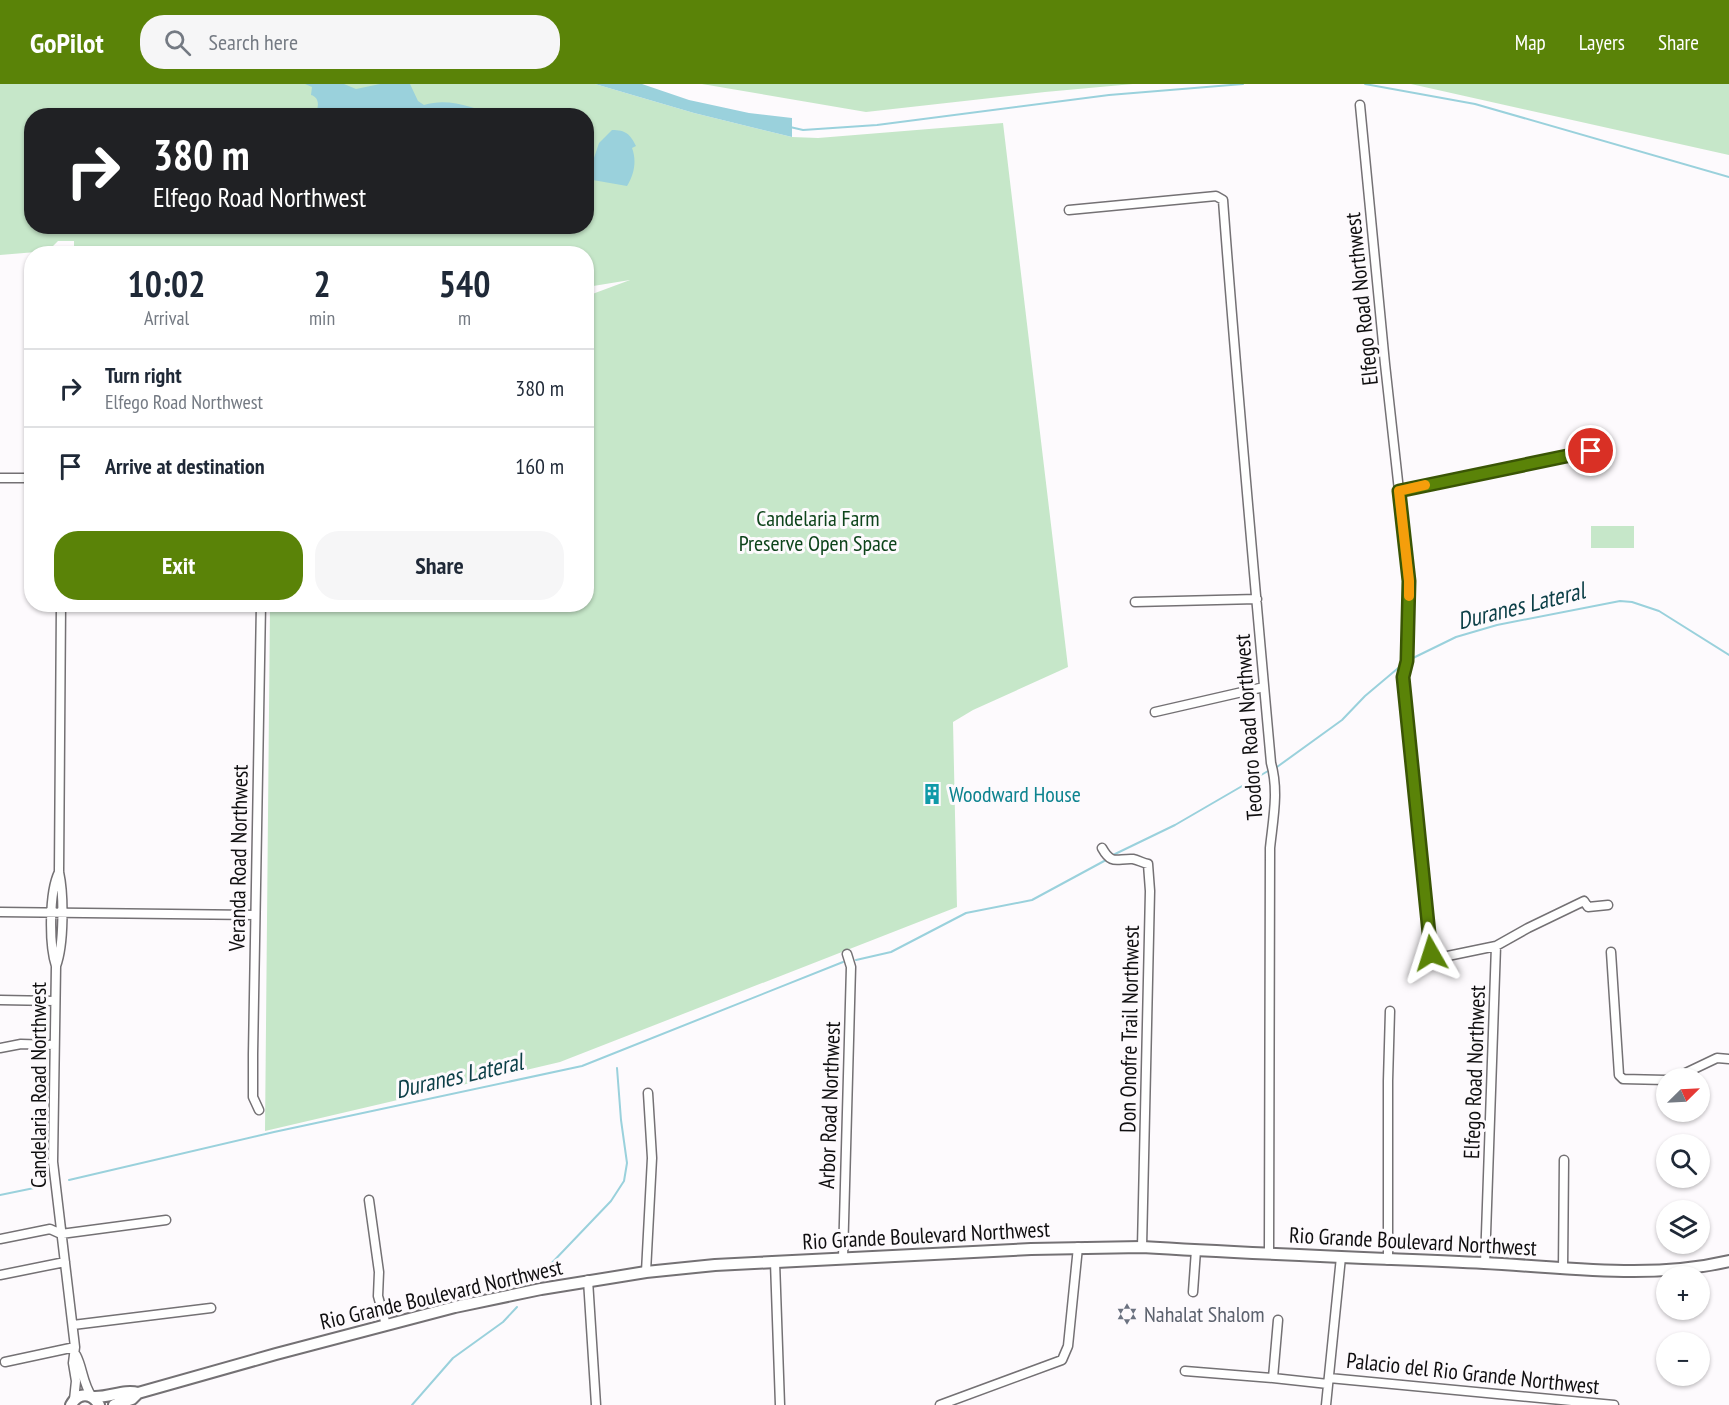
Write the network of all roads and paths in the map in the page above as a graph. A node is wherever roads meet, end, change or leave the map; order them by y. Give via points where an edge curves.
1 (1360, 105) dead end
2 (1069, 210) dead end
3 (1597, 451) dead end
4 (0, 478) edge
5 (24, 478) edge
6 (1399, 491) junction
7 (1257, 599) junction
8 (1135, 602) dead end
9 (61, 612) edge
10 (261, 612) edge
11 (1264, 687) junction
12 (1155, 712) dead end
13 (1107, 854) dead end
14 (1608, 904) dead end
15 (0, 912) edge
16 (57, 913) junction
17 (255, 915) junction
18 (1496, 946) junction
19 (1611, 952) dead end
20 (848, 954) dead end
21 (0, 1000) edge
22 (55, 1001) junction
23 (1390, 1011) dead end
24 (54, 1045) junction
25 (0, 1048) edge
26 (1729, 1059) edge
27 (1696, 1068) edge
28 (1656, 1080) edge
29 (648, 1093) dead end
30 (259, 1110) dead end
31 (1564, 1160) dead end
32 (369, 1200) dead end
33 (166, 1221) dead end
34 (61, 1234) junction
35 (0, 1239) edge
36 (1078, 1247) junction
37 (1142, 1247) junction
38 (1196, 1250) junction
39 (1269, 1253) junction
40 (1341, 1257) junction
41 (843, 1258) junction
42 (1388, 1260) junction
43 (1729, 1261) edge
44 (64, 1262) junction
45 (775, 1262) junction
46 (1485, 1263) junction
47 (1563, 1269) junction
48 (646, 1272) junction
49 (0, 1275) edge
50 (588, 1280) junction
51 (1193, 1292) dead end
52 (211, 1308) dead end
53 (1278, 1320) dead end
54 (73, 1325) junction
55 (386, 1325) junction
56 (75, 1351) junction
57 (5, 1362) dead end
58 (1185, 1371) dead end
59 (1273, 1377) junction
60 (1328, 1381) junction
61 (138, 1392) junction
62 (95, 1400) edge
63 (71, 1403) edge
64 (114, 1405) edge
65 (596, 1405) edge
66 (780, 1405) edge
67 (940, 1405) edge
68 (1326, 1405) edge
69 (1614, 1405) edge

1 - 6 street, Elfego Road Northwest
2 - 7 street, Teodoro Road Northwest via 1216,196 1223,200
3 - 6 street
4 - 5 street
6 - 18 street, Elfego Road Northwest via 1409,581 1403,677 1431,953 1438,957
7 - 8 street
7 - 11 street, Teodoro Road Northwest
9 - 16 street, Candelaria Road Northwest via 59,872 53,884
10 - 17 street, Veranda Road Northwest
11 - 12 street
11 - 39 street, Teodoro Road Northwest via 1275,813 1270,848
13 - 37 street, Don Onofre Trail Northwest via 1119,862 1133,859 1148,864
14 - 18 street via 1588,906 1584,901
15 - 16 street
16 - 17 street
16 - 22 street, Candelaria Road Northwest via 52,954 56,966
17 - 30 street, Veranda Road Northwest via 253,1097
18 - 46 street, Elfego Road Northwest
19 - 28 street via 1618,1075
20 - 41 street, Arbor Road Northwest via 851,967
21 - 22 street
22 - 24 street, Candelaria Road Northwest
23 - 42 street
24 - 25 street
24 - 34 street, Candelaria Road Northwest via 53,1162
26 - 27 street via 1717,1058
29 - 48 street via 652,1158
31 - 47 street
32 - 55 street via 379,1272 378,1296
33 - 34 street
34 - 35 street via 50,1229
34 - 44 street, Candelaria Road Northwest
36 - 37 main road, Rio Grande Boulevard Northwest
36 - 41 main road, Rio Grande Boulevard Northwest
36 - 67 street via 1068,1346 1062,1360
37 - 38 main road, Rio Grande Boulevard Northwest
38 - 39 main road, Rio Grande Boulevard Northwest
38 - 51 street
39 - 40 main road, Rio Grande Boulevard Northwest
40 - 42 main road, Rio Grande Boulevard Northwest
40 - 60 street
41 - 45 main road, Rio Grande Boulevard Northwest
42 - 46 main road, Rio Grande Boulevard Northwest
43 - 47 main road, Rio Grande Boulevard Northwest via 1657,1272
44 - 49 street
44 - 54 street, Candelaria Road Northwest
45 - 48 main road, Rio Grande Boulevard Northwest
45 - 66 street
46 - 47 main road, Rio Grande Boulevard Northwest
48 - 50 main road, Rio Grande Boulevard Northwest
50 - 55 main road, Rio Grande Boulevard Northwest
50 - 65 street
52 - 54 street
53 - 59 street
54 - 56 street, Candelaria Road Northwest
55 - 61 main road, Rio Grande Boulevard Northwest
56 - 57 street
56 - 62 street via 84,1384
56 - 63 street via 76,1381
58 - 59 street, Palacio del Rio Grande Northwest
59 - 60 street, Palacio del Rio Grande Northwest
60 - 68 street
60 - 69 street, Palacio del Rio Grande Northwest
61 - 62 main road via 129,1390
61 - 64 main road via 132,1399
62 - 63 main road via 80,1395

